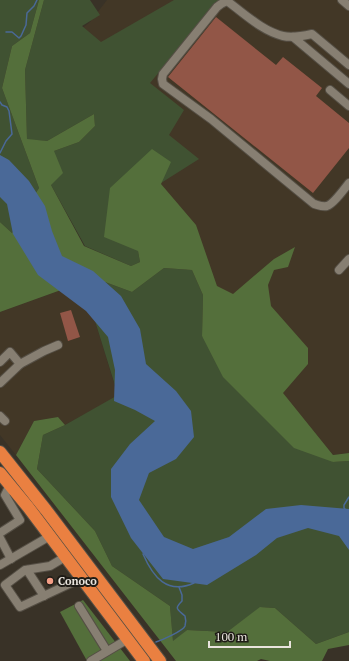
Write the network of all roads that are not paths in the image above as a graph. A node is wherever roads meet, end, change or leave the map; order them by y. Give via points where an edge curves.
1 (342, 0) edge
2 (349, 6) edge
3 (292, 37) junction
4 (349, 65) edge
5 (349, 84) edge
6 (330, 90) dead end
7 (349, 106) edge
8 (349, 183) edge
9 (349, 259) edge
10 (339, 270) dead end
11 (58, 345) dead end
12 (0, 362) edge
13 (20, 364) junction
14 (0, 383) edge
15 (0, 452) edge
16 (0, 473) edge
17 (10, 485) junction
18 (28, 507) junction
19 (17, 515) junction
20 (0, 533) edge
21 (50, 536) junction
22 (0, 538) edge
23 (65, 557) junction
24 (11, 558) junction
25 (0, 566) edge
26 (27, 570) junction
27 (82, 578) junction
28 (44, 596) junction
29 (80, 606) dead end
30 (128, 639) junction
31 (107, 651) junction
32 (91, 661) edge
33 (144, 661) edge
34 (160, 661) edge

1 - 2 street
3 - 4 street via 312,34
3 - 5 street
3 - 8 street via 260,26 227,1 218,7 163,74 163,84 211,119 314,204 330,204
6 - 7 street
9 - 10 street
11 - 13 street
12 - 13 street via 10,352
13 - 14 street
15 - 34 highway
16 - 17 highway
17 - 18 highway
17 - 19 street via 5,495
18 - 19 street
18 - 21 highway
19 - 20 street via 20,520
21 - 23 highway
21 - 24 street
22 - 24 street
23 - 26 street via 50,566
23 - 27 highway
24 - 25 street
26 - 28 street
26 - 28 street via 5,585 20,608
27 - 28 street
27 - 30 highway
29 - 31 street
30 - 31 street
30 - 33 highway
31 - 32 street

